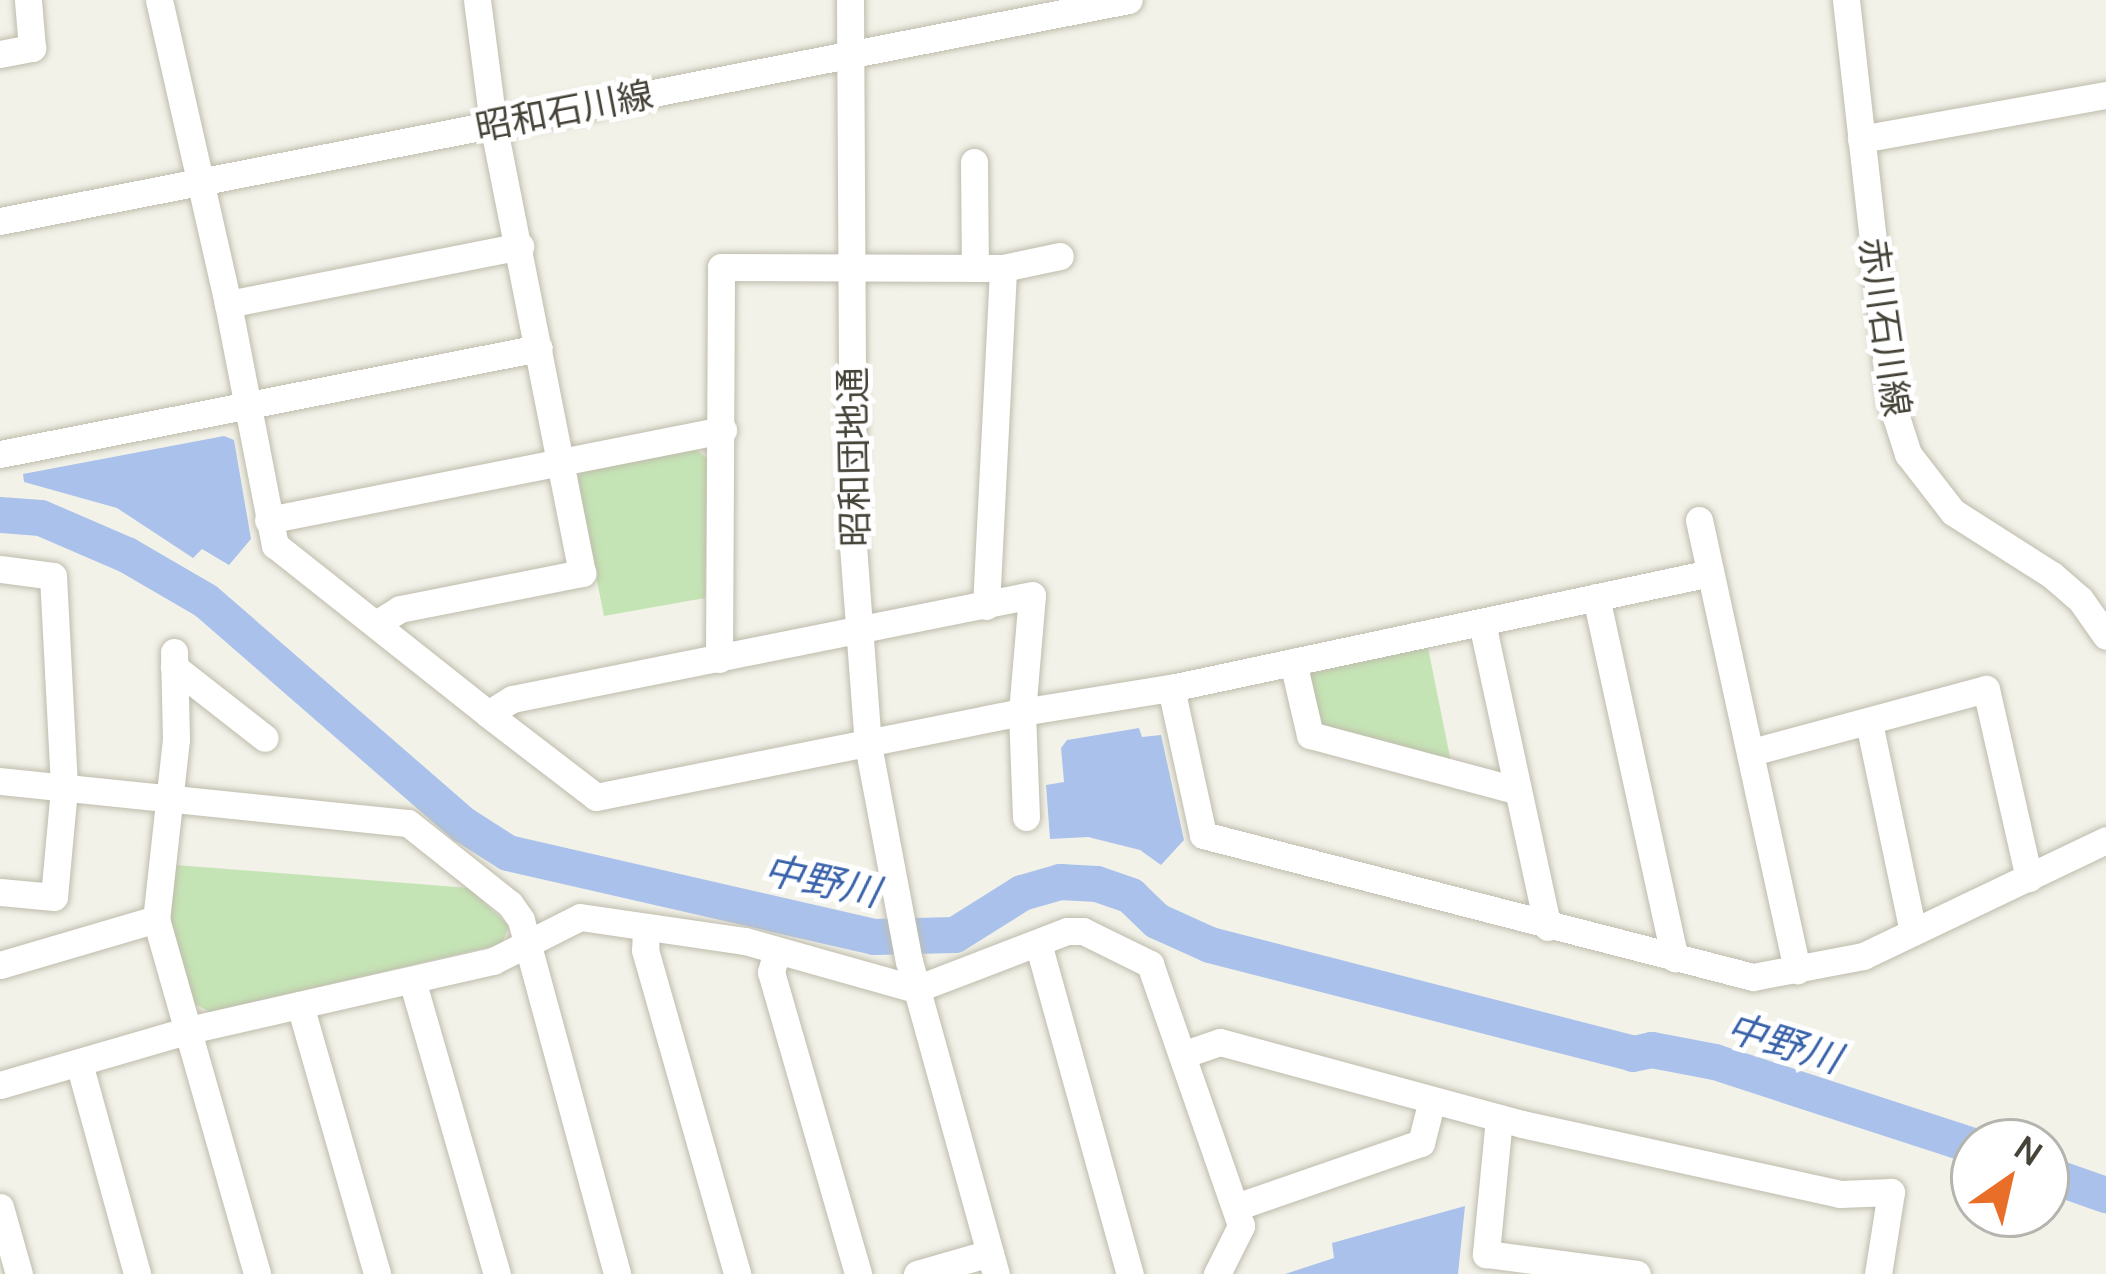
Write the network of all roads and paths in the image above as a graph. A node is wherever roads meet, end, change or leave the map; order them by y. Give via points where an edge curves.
1 (28, 0) edge
2 (159, 0) edge
3 (477, 0) edge
4 (850, 0) edge
5 (1129, 0) edge
6 (1846, 0) edge
7 (850, 52) junction
8 (0, 54) edge
9 (2106, 95) edge
10 (493, 123) junction
11 (1861, 139) junction
12 (974, 162) dead end
13 (201, 182) junction
14 (0, 221) edge
15 (520, 246) junction
16 (1060, 256) dead end
17 (989, 268) junction
18 (851, 269) junction
19 (228, 304) junction
20 (539, 348) junction
21 (245, 406) junction
22 (723, 430) junction
23 (0, 454) edge
24 (561, 463) junction
25 (268, 520) junction
26 (1699, 520) dead end
27 (0, 569) edge
28 (1710, 573) junction
29 (1596, 597) junction
30 (986, 606) junction
31 (1482, 622) junction
32 (376, 625) junction
33 (857, 633) junction
34 (2106, 636) edge
35 (719, 659) junction
36 (1293, 662) junction
37 (1171, 688) junction
38 (1022, 712) junction
39 (488, 714) junction
40 (1869, 723) junction
41 (265, 737) dead end
42 (868, 745) junction
43 (1751, 752) junction
44 (0, 782) edge
45 (64, 789) junction
46 (1515, 790) junction
47 (171, 800) junction
48 (1026, 817) dead end
49 (2106, 840) edge
50 (2029, 878) junction
51 (0, 892) edge
52 (155, 919) junction
53 (646, 927) junction
54 (1548, 927) junction
55 (1913, 931) junction
56 (1038, 943) junction
57 (525, 945) junction
58 (777, 950) junction
59 (1676, 958) junction
60 (0, 964) edge
61 (1797, 970) junction
62 (412, 980) junction
63 (916, 989) junction
64 (300, 1004) junction
65 (189, 1030) junction
66 (1182, 1054) junction
67 (79, 1064) junction
68 (0, 1085) edge
69 (1432, 1100) junction
70 (1499, 1118) junction
71 (0, 1207) edge
72 (1236, 1208) junction
73 (993, 1264) edge
74 (19, 1274) edge
75 (137, 1274) edge
76 (257, 1274) edge
77 (377, 1274) edge
78 (497, 1274) edge
79 (616, 1274) edge
80 (737, 1274) edge
81 (858, 1274) edge
82 (917, 1274) edge
83 (1130, 1274) edge
84 (1216, 1274) edge
85 (1637, 1274) edge
86 (1878, 1274) edge

1 - 8 street via 32,48
2 - 13 street
3 - 10 street
4 - 7 street, 昭和団地通
5 - 7 street, 昭和石川線
6 - 11 street, 赤川石川線
7 - 10 street, 昭和石川線
7 - 18 street, 昭和団地通
9 - 11 street
10 - 13 street, 昭和石川線
10 - 15 street
11 - 34 street, 赤川石川線 via 1891,401 1908,454 1953,512 2052,575
12 - 17 street
13 - 14 street, 昭和石川線
13 - 19 street
15 - 19 street
15 - 20 street
16 - 17 street
17 - 18 street
17 - 30 street
18 - 22 street via 722,267
18 - 33 street, 昭和団地通
19 - 21 street
20 - 21 street
20 - 24 street
21 - 23 street
21 - 25 street
22 - 24 street
22 - 35 street
24 - 25 street
24 - 32 street via 582,573 400,608
25 - 32 street via 275,545
26 - 28 street
27 - 45 street via 53,576
28 - 29 street
28 - 43 street
29 - 31 street
29 - 59 street
30 - 33 street
30 - 38 street via 1032,596
31 - 36 street
31 - 46 street
32 - 39 street
33 - 35 street
33 - 42 street, 昭和団地通
35 - 39 street via 512,699
36 - 37 street
36 - 46 street via 1310,735
37 - 38 street
37 - 54 street via 1203,835
38 - 42 street
38 - 48 street
39 - 42 street via 596,797
40 - 43 street
40 - 50 street via 1986,689
40 - 55 street
41 - 47 street via 174,660
42 - 63 street, 昭和団地通
43 - 61 street
44 - 45 street
45 - 47 street
45 - 51 street via 54,897
46 - 54 street
47 - 52 street
47 - 57 street via 408,823 510,904
49 - 50 street
50 - 55 street
52 - 60 street
52 - 65 street
53 - 57 street via 580,917
53 - 58 street
53 - 80 street via 645,950
54 - 59 street
55 - 61 street via 1863,956
56 - 63 street
56 - 66 street via 1083,931 1150,964
56 - 83 street
57 - 62 street
57 - 79 street
58 - 63 street
58 - 81 street via 771,971
59 - 61 street via 1753,977
62 - 64 street
62 - 78 street
63 - 73 street
64 - 65 street
64 - 77 street
65 - 67 street
65 - 76 street
66 - 69 street via 1220,1042
66 - 72 street
67 - 68 street
67 - 75 street
69 - 70 street
69 - 72 street via 1421,1143
70 - 85 street via 1486,1254
70 - 86 street via 1840,1195 1891,1192
71 - 74 street
72 - 84 street via 1241,1226
73 - 82 street

